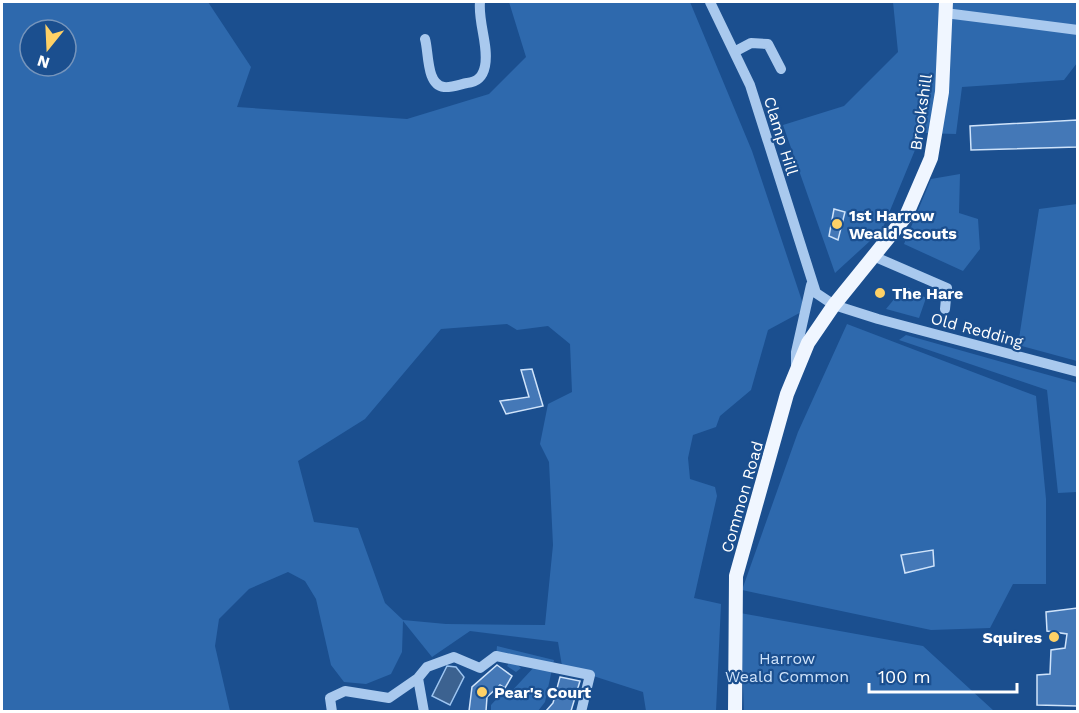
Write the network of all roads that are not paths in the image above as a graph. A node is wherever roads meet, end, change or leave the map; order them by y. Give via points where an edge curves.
1 (480, 2) edge
2 (710, 2) edge
3 (946, 7) edge
4 (1077, 30) edge
5 (425, 39) dead end
6 (734, 52) junction
7 (781, 69) dead end
8 (873, 256) junction
9 (811, 284) junction
10 (834, 304) junction
11 (945, 309) dead end
12 (796, 368) junction
13 (1077, 372) edge
14 (418, 678) junction
15 (332, 711) edge
16 (424, 711) edge
17 (581, 711) edge
18 (735, 711) edge

1 - 5 street via 478,18 486,62 483,75 473,82 444,87 436,83
2 - 6 street, Clamp Hill
3 - 4 street
3 - 8 main road, Brookshill via 942,92 932,158 906,216
6 - 7 street via 752,43 768,44
6 - 9 street, Clamp Hill via 750,85
8 - 10 main road, Brookshill
8 - 11 street via 948,288
9 - 10 street via 816,293
9 - 12 street, Clamp Hill
10 - 12 main road, Common Road
10 - 13 street, Old Redding
12 - 18 main road, Common Road via 736,576
14 - 15 street via 389,698 345,691 330,698
14 - 16 street
14 - 17 street via 427,667 454,657 480,668 496,656 590,675

